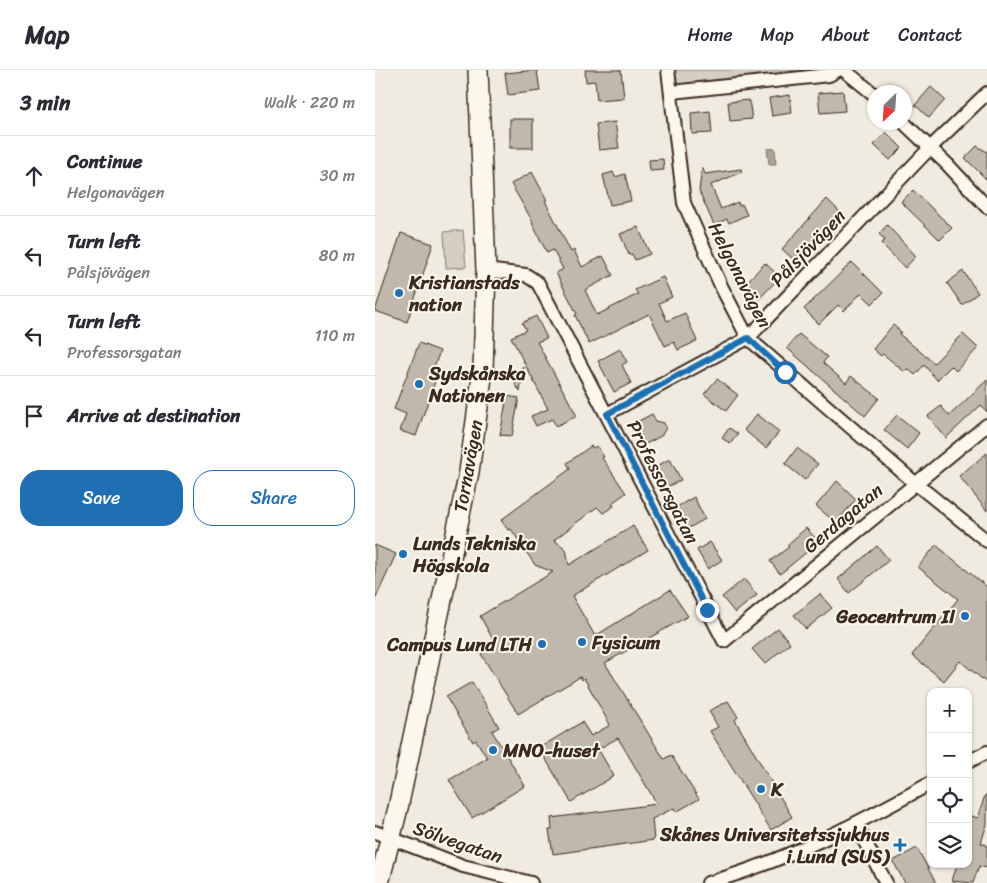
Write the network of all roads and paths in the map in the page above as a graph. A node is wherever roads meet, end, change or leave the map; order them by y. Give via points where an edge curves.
1 (478, 70) edge
2 (668, 70) edge
3 (838, 70) edge
4 (844, 70) edge
5 (867, 89) edge
6 (672, 92) junction
7 (987, 93) edge
8 (911, 130) edge
9 (930, 148) junction
10 (987, 208) edge
11 (486, 270) junction
12 (748, 338) junction
13 (607, 414) junction
14 (987, 425) edge
15 (915, 483) junction
16 (987, 541) edge
17 (724, 641) joint
18 (987, 752) edge
19 (972, 760) edge
20 (927, 785) edge
21 (856, 824) junction
22 (382, 835) edge
23 (379, 883) edge
24 (531, 883) edge
25 (708, 883) edge
26 (886, 883) edge

1 - 11 main road, Tornavägen
2 - 6 street, Helgonavägen
3 - 6 street via 829,75
4 - 5 street
6 - 12 street, Helgonavägen via 684,203
7 - 9 street, Pålsjövägen
8 - 9 street
9 - 10 street
9 - 12 street, Pålsjövägen
11 - 13 street, Professorsgatan via 525,275 538,283
11 - 22 main road, Tornavägen via 483,370 469,472
12 - 13 street, Pålsjövägen
12 - 15 street, Helgonavägen
13 - 17 street, Professorsgatan
14 - 15 street, Gerdagatan
15 - 16 street, Helgonavägen
15 - 17 street, Gerdagatan
18 - 19 street
20 - 21 street
21 - 25 street via 760,867
21 - 26 street
22 - 23 main road, Tornavägen
22 - 24 street, Sölvegatan via 463,866

